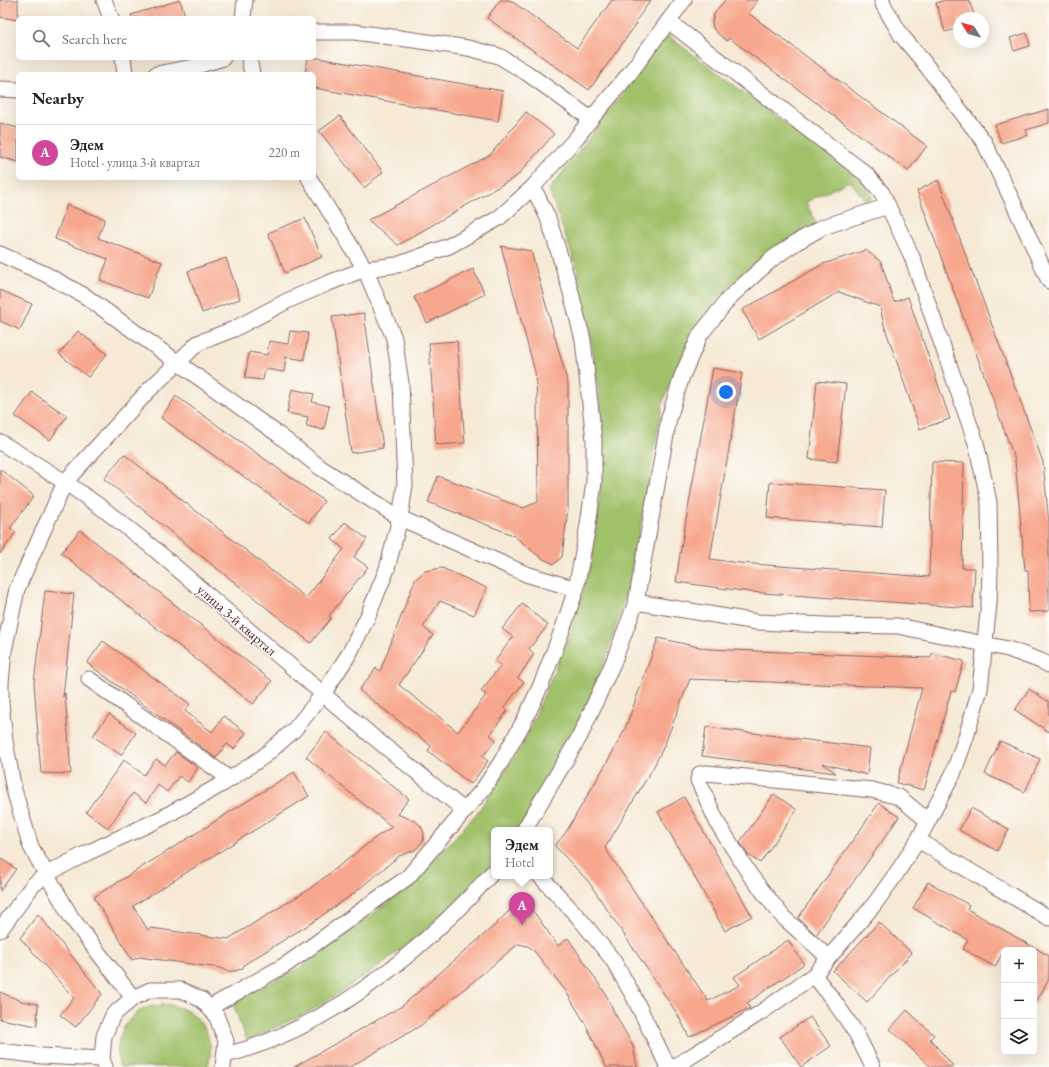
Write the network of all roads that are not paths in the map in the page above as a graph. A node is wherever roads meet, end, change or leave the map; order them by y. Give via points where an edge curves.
1 (104, 0) edge
2 (244, 0) edge
3 (684, 0) edge
4 (882, 0) edge
5 (110, 16) edge
6 (243, 16) edge
7 (668, 21) junction
8 (316, 32) edge
9 (122, 60) edge
10 (216, 60) edge
11 (249, 60) edge
12 (125, 72) edge
13 (167, 72) edge
14 (252, 72) edge
15 (0, 89) edge
16 (16, 90) edge
17 (591, 119) junction
18 (310, 180) edge
19 (533, 187) junction
20 (888, 206) junction
21 (0, 254) edge
22 (365, 269) junction
23 (1049, 281) edge
24 (177, 363) junction
25 (0, 442) edge
26 (65, 482) junction
27 (400, 518) junction
28 (576, 589) junction
29 (636, 602) junction
30 (986, 645) junction
31 (1049, 665) edge
32 (89, 679) dead end
33 (323, 694) junction
34 (0, 703) edge
35 (230, 779) junction
36 (464, 810) junction
37 (928, 821) junction
38 (526, 827) edge
39 (918, 840) junction
40 (47, 874) junction
41 (491, 874) edge
42 (543, 879) edge
43 (1049, 918) edge
44 (0, 930) edge
45 (828, 958) junction
46 (814, 975) junction
47 (133, 998) junction
48 (209, 1008) junction
49 (0, 1051) edge
50 (224, 1061) edge
51 (104, 1063) edge
52 (668, 1067) edge
53 (674, 1067) edge
54 (873, 1067) edge

1 - 5 street
2 - 6 street
3 - 7 street
4 - 23 street via 901,35 984,142
7 - 17 street via 629,74
7 - 20 street via 866,174 882,193
8 - 17 street via 354,32 468,48 499,56
9 - 12 street
10 - 13 street
11 - 14 street
15 - 16 street
17 - 19 street
18 - 22 street
19 - 22 street via 499,218 449,246 397,265
19 - 28 street via 548,218 570,289 583,340 589,392 594,440 594,482
20 - 29 street via 823,227 795,243 772,259 730,297 700,335 682,376 669,418
20 - 30 street via 912,257 976,443 989,502 990,569
21 - 24 street via 45,274 85,296
22 - 24 street via 289,300 234,329 198,343
22 - 27 street via 394,338 402,383 405,485
24 - 26 street
24 - 27 street via 321,468
25 - 26 street, улица 3-й квартал
26 - 33 street, улица 3-й квартал via 152,547
26 - 34 street via 17,589 4,651
27 - 28 street via 526,574
27 - 33 street via 387,569 367,618 349,654
28 - 36 street via 563,628 524,721 501,762
29 - 30 street via 757,622 898,626
29 - 38 street via 613,663 580,736
30 - 31 street via 1008,649
30 - 37 street via 980,689 966,736 953,774
32 - 35 street
33 - 35 street via 294,730 263,757
33 - 36 street, улица 3-й квартал
34 - 40 street via 14,790 32,847
35 - 40 street via 162,818
36 - 48 street via 408,877 287,964
37 - 39 street
37 - 45 street via 899,797 872,790 700,774 698,780 718,824 750,875 783,917
39 - 43 street
39 - 45 street via 872,906
40 - 44 street via 33,885
40 - 47 street via 71,917
41 - 50 street via 421,944 367,987 303,1026
42 - 52 street via 613,960
45 - 46 street
46 - 53 street via 760,1013
46 - 54 street via 856,1033
47 - 48 street via 150,990 181,990 202,1000
47 - 51 street via 113,1015 104,1036
48 - 50 street via 216,1015 226,1041
49 - 51 street

